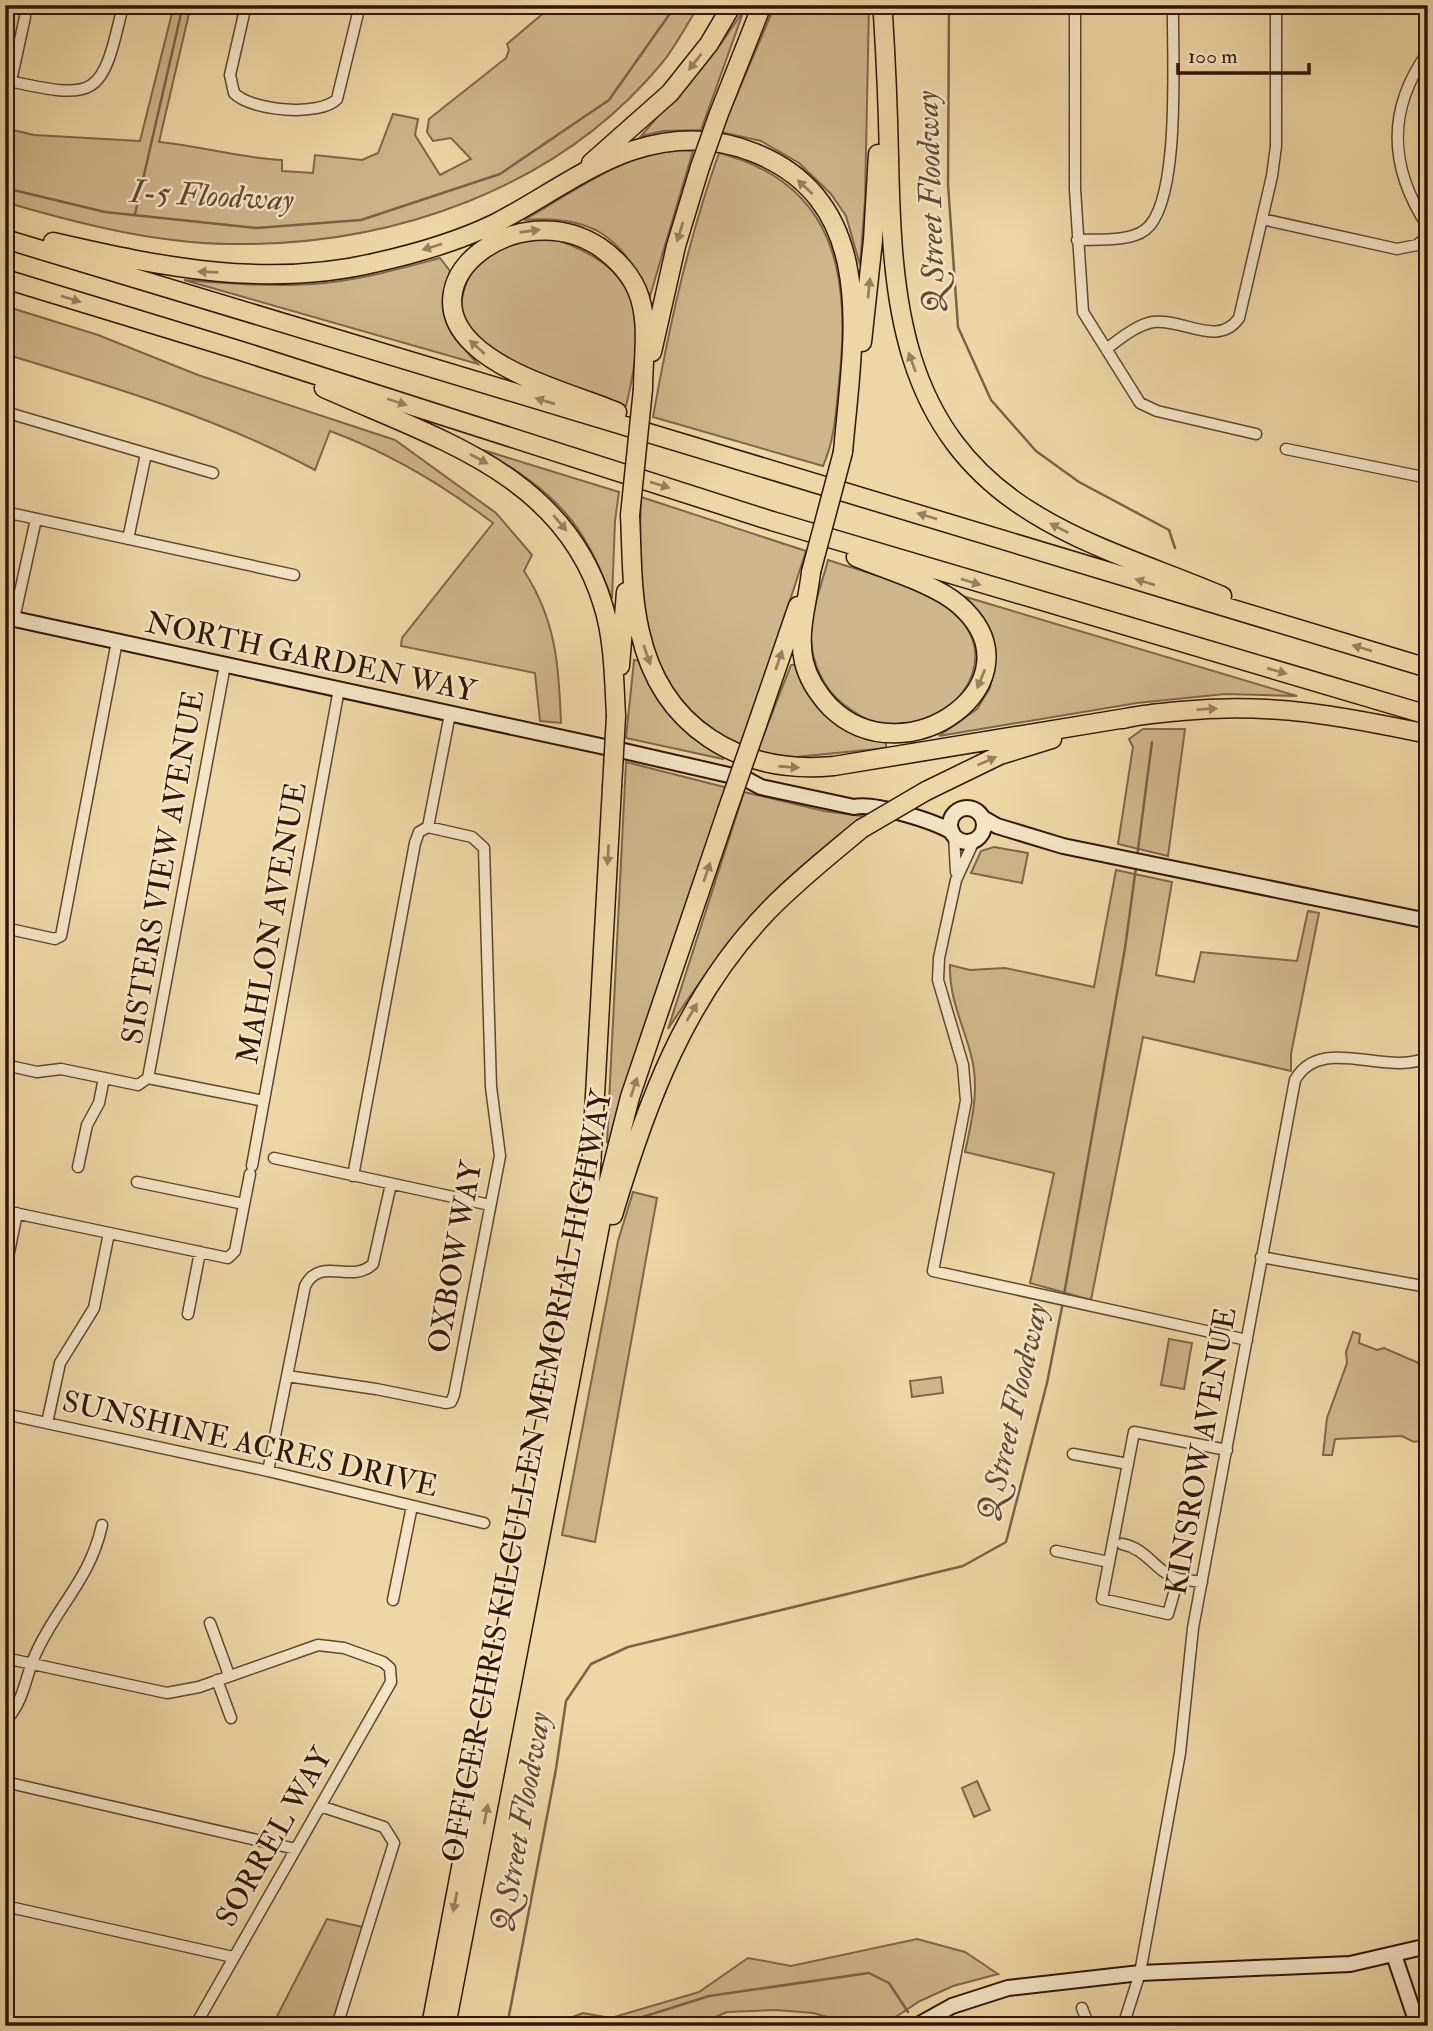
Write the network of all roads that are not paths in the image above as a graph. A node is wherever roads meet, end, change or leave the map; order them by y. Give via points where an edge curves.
1 (123, 5) edge
2 (246, 5) edge
3 (360, 5) edge
4 (732, 5) edge
5 (762, 5) edge
6 (1075, 5) edge
7 (1172, 5) edge
8 (1276, 5) edge
9 (883, 10) edge
10 (25, 17) dead end
11 (1428, 51) edge
12 (8, 81) edge
13 (570, 182) junction
14 (1262, 219) junction
15 (1428, 227) edge
16 (5, 232) edge
17 (1428, 236) edge
18 (5, 239) edge
19 (1077, 240) junction
20 (5, 279) edge
21 (1106, 349) junction
22 (239, 350) junction
23 (643, 389) junction
24 (5, 412) edge
25 (1256, 434) dead end
26 (1286, 449) dead end
27 (843, 452) junction
28 (718, 453) junction
29 (146, 454) junction
30 (212, 474) dead end
31 (1428, 478) edge
32 (5, 512) edge
33 (629, 515) junction
34 (36, 519) junction
35 (772, 521) junction
36 (128, 539) junction
37 (811, 572) junction
38 (294, 575) dead end
39 (9, 618) edge
40 (1303, 630) junction
41 (117, 641) junction
42 (225, 665) junction
43 (1428, 668) edge
44 (339, 689) junction
45 (450, 714) junction
46 (1428, 715) edge
47 (617, 716) junction
48 (1132, 716) junction
49 (1428, 734) edge
50 (605, 747) dead end
51 (624, 751) dead end
52 (733, 776) dead end
53 (863, 805) junction
54 (884, 809) junction
55 (956, 812) junction
56 (983, 818) junction
57 (428, 827) junction
58 (953, 834) junction
59 (976, 839) junction
60 (1055, 844) junction
61 (956, 880) junction
62 (1428, 921) edge
63 (5, 928) edge
64 (1428, 1057) edge
65 (5, 1066) edge
66 (104, 1078) junction
67 (148, 1078) junction
68 (264, 1101) junction
69 (274, 1158) dead end
70 (78, 1167) dead end
71 (353, 1176) junction
72 (137, 1182) dead end
73 (391, 1184) junction
74 (244, 1204) junction
75 (490, 1205) junction
76 (5, 1211) edge
77 (17, 1213) junction
78 (109, 1233) junction
79 (200, 1252) junction
80 (1261, 1257) junction
81 (6, 1267) edge
82 (1428, 1287) edge
83 (584, 1309) junction
84 (188, 1314) dead end
85 (1247, 1340) junction
86 (287, 1376) junction
87 (5, 1414) edge
88 (47, 1423) junction
89 (1227, 1450) junction
90 (1073, 1454) dead end
91 (1128, 1464) junction
92 (268, 1471) junction
93 (412, 1506) junction
94 (484, 1523) dead end
95 (102, 1525) dead end
96 (1122, 1544) dead end
97 (1056, 1551) dead end
98 (1109, 1562) junction
99 (1178, 1579) junction
100 (1202, 1582) junction
101 (393, 1600) dead end
102 (210, 1623) dead end
103 (5, 1658) edge
104 (33, 1664) junction
105 (229, 1675) junction
106 (217, 1680) junction
107 (231, 1718) dead end
108 (5, 1721) edge
109 (5, 1782) edge
110 (320, 1806) junction
111 (296, 1849) junction
112 (5, 1906) edge
113 (1428, 1946) edge
114 (1395, 1955) junction
115 (233, 1957) junction
116 (1140, 1973) junction
117 (1082, 2008) dead end
118 (1421, 2021) edge
119 (195, 2026) edge
120 (337, 2026) edge
121 (431, 2026) edge
122 (446, 2026) edge
123 (916, 2026) edge
124 (1089, 2026) edge
125 (1123, 2026) edge

1 - 12 street via 107,69 87,88 58,92
2 - 3 street via 230,75 234,93 248,104 317,110 338,99
4 -> 13 highway via 709,44 670,93
5 -> 23 highway, OFFICER CHRIS KILCULLEN MEMORIAL HIGHWAY, bridge via 700,167 676,246
6 - 19 street
7 - 19 street via 1171,159 1155,220 1138,234
8 - 14 street via 1276,146
27 -> 9 highway, OFFICER CHRIS KILCULLEN MEMORIAL HIGHWAY via 873,240
40 -> 9 highway via 1056,527 1010,498 953,439 918,379 898,314 891,247
10 - 12 street
11 - 15 street via 1404,95 1397,141 1406,190
13 -> 16 highway via 458,238 332,271 194,272
27 -> 13 highway via 853,293 836,224 807,188 765,157 734,145 695,140 631,151
14 - 17 street via 1397,249 1417,245
14 - 21 street via 1240,318 1233,328 1211,332 1153,322 1139,326
28 -> 18 highway
19 - 21 street via 1083,312
20 -> 22 highway
21 - 25 street via 1147,407
22 -> 35 highway
22 -> 47 highway via 460,449 536,497 569,534 595,581 611,648
28 -> 23 highway via 501,365 487,355 471,343 456,317 454,293 463,270 488,245 533,229 581,236 607,252 629,277 642,309
23 - 33 highway, OFFICER CHRIS KILCULLEN MEMORIAL HIGHWAY, bridge
24 - 29 street
26 - 31 street
27 - 37 highway, OFFICER CHRIS KILCULLEN MEMORIAL HIGHWAY, bridge
40 -> 28 highway
29 - 30 street
29 - 36 street
32 - 34 street
33 - 47 highway, OFFICER CHRIS KILCULLEN MEMORIAL HIGHWAY
33 -> 48 highway via 638,621 657,680 687,721 745,757 791,767 834,766
34 - 36 street
34 - 39 street
35 -> 37 highway via 957,603 971,618 986,649 986,666 973,696 947,720 915,732 885,734 847,722 813,687 804,662 803,623
35 -> 46 highway
36 - 38 street
83 -> 37 highway, OFFICER CHRIS KILCULLEN MEMORIAL HIGHWAY, bridge via 630,1097
39 - 41 street, NORTH GARDEN WAY
43 -> 40 highway
41 - 42 street, NORTH GARDEN WAY
41 - 63 street via 60,939
42 - 44 street, NORTH GARDEN WAY
42 - 67 street, SISTERS VIEW AVENUE
44 - 45 street, NORTH GARDEN WAY
44 - 68 street, MAHLON AVENUE
45 - 50 street, NORTH GARDEN WAY
45 - 57 street
47 -> 121 highway, OFFICER CHRIS KILCULLEN MEMORIAL HIGHWAY, bridge via 590,1186
48 -> 49 highway via 1230,708 1302,710
83 -> 48 highway, bridge via 652,1092 705,990 767,911 861,829 926,791 1009,752
51 - 52 street
53 - 53 street via 855,799 746,779 761,787 854,807
53 - 54 street
54 - 55 street via 941,815
54 - 58 street
55 - 56 street via 971,808
55 - 58 street via 950,821
56 - 59 street via 984,828
56 - 60 street
57 - 71 street via 419,832 415,843
57 - 75 street, OXBOW WAY via 472,836 485,853 491,1087 500,1156
58 - 59 street via 963,842
58 - 61 street
59 - 60 street via 994,835
59 - 61 street
60 - 62 street
61 - 85 street via 938,980 963,1065 966,1101 933,1271
64 - 80 street, KINSROW AVENUE via 1400,1063 1321,1060 1300,1071
65 - 66 street via 37,1072 61,1069
66 - 67 street via 140,1085
66 - 70 street
67 - 68 street
68 - 74 street, MAHLON AVENUE
69 - 71 street
71 - 73 street
72 - 74 street
73 - 75 street
73 - 86 street via 373,1264 356,1274 321,1270 307,1282
74 - 79 street, MAHLON AVENUE via 233,1254 224,1257
75 - 86 street, OXBOW WAY via 451,1402
76 - 77 street
77 - 78 street
77 - 81 street
78 - 79 street
78 - 88 street via 94,1308 60,1363
79 - 84 street
80 - 82 street
80 - 85 street, KINSROW AVENUE
122 -> 83 highway, OFFICER CHRIS KILCULLEN MEMORIAL HIGHWAY
85 - 89 street, KINSROW AVENUE
86 - 92 street
87 - 88 street, SUNSHINE ACRES DRIVE
88 - 92 street, SUNSHINE ACRES DRIVE
89 - 91 street via 1134,1432
89 - 100 street, KINSROW AVENUE
90 - 91 street
91 - 98 street
92 - 93 street, SUNSHINE ACRES DRIVE
93 - 94 street, SUNSHINE ACRES DRIVE
93 - 101 street
95 - 104 street via 90,1565
96 - 99 street via 1137,1546 1160,1570
97 - 98 street
98 - 99 street via 1102,1599 1168,1614
99 - 100 street
100 - 116 street, KINSROW AVENUE via 1186,1673 1183,1735
102 - 105 street
103 - 104 street
104 - 106 street via 167,1693
104 - 108 street via 25,1691
105 - 106 street
105 - 110 street, SORREL WAY via 323,1645 383,1662 392,1672 391,1682
106 - 107 street
109 - 111 street
110 - 111 street, SORREL WAY
110 - 120 street via 384,1827 394,1843
111 - 115 street, SORREL WAY
112 - 115 street
113 - 114 street
114 - 116 street via 1350,1964
114 - 118 street
115 - 119 street, SORREL WAY
116 - 123 street via 1009,1989 952,2006
116 - 125 street, KINSROW AVENUE
117 - 124 street

